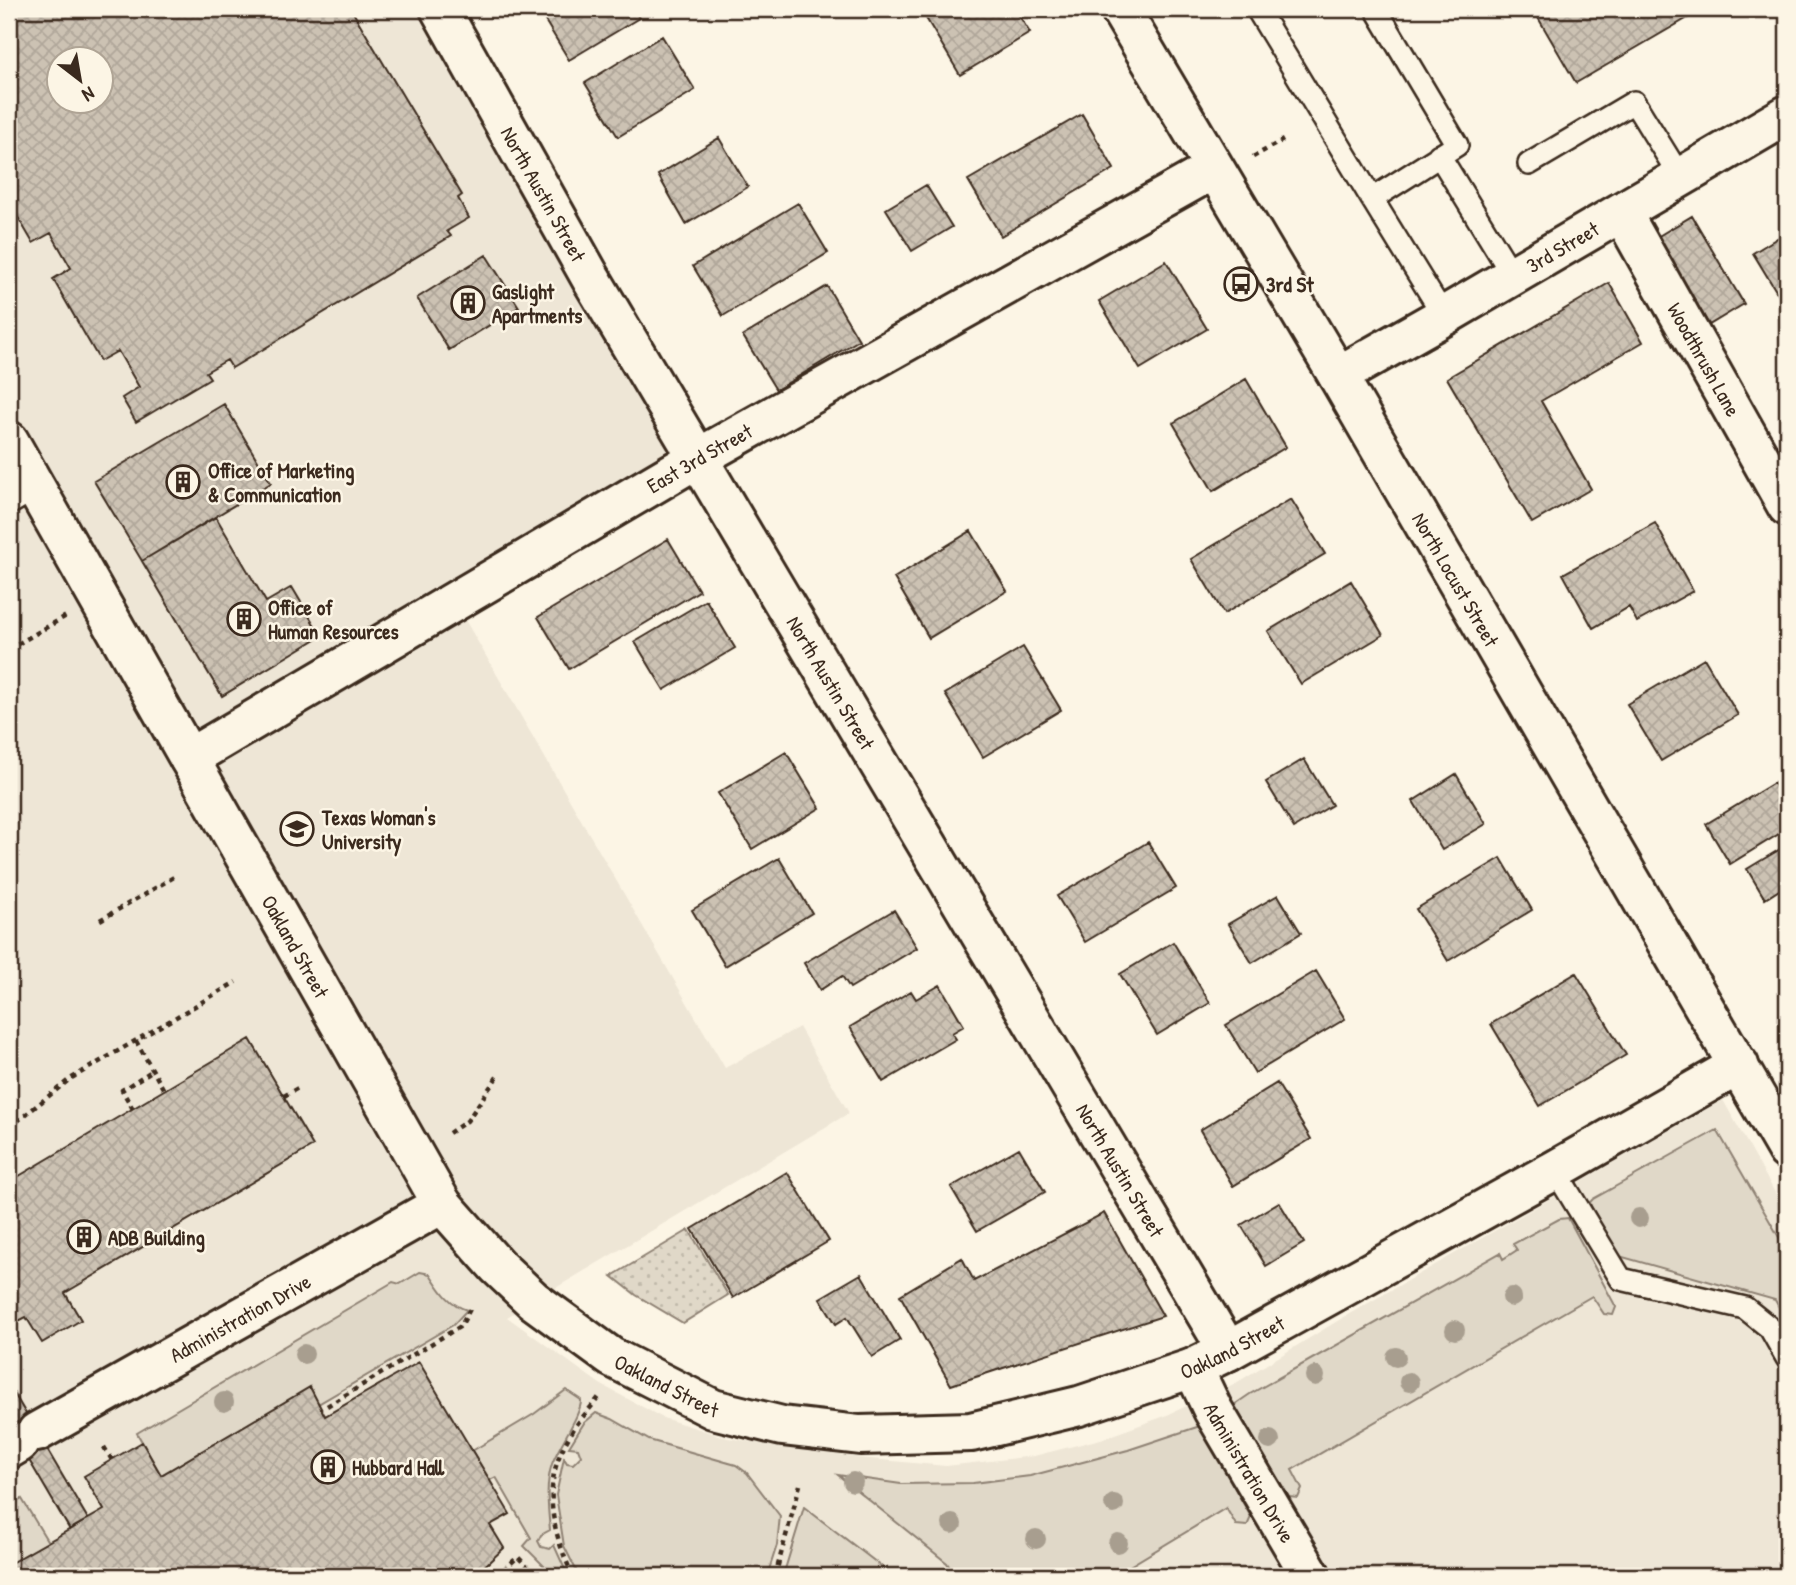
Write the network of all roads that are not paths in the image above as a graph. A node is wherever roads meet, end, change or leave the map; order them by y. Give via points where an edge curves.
1 (440, 9) edge
2 (1120, 9) edge
3 (1257, 9) edge
4 (1376, 9) edge
5 (1787, 115) edge
6 (1440, 155) junction
7 (1231, 164) junction
8 (1529, 164) dead end
9 (1681, 178) junction
10 (1373, 198) junction
11 (1622, 213) junction
12 (1513, 275) junction
13 (1444, 316) junction
14 (1338, 376) junction
15 (9, 441) edge
16 (698, 458) junction
17 (22, 496) edge
18 (1787, 506) edge
19 (190, 758) junction
20 (1739, 1065) junction
21 (1787, 1150) edge
22 (1555, 1170) junction
23 (442, 1204) junction
24 (1228, 1351) junction
25 (1787, 1358) edge
26 (1193, 1368) junction
27 (22, 1441) edge
28 (1311, 1576) edge

1 - 16 street, North Austin Street
2 - 7 street, North Locust Street
3 - 10 lane
4 - 6 lane via 1457,145
5 - 9 street, 3rd Street
6 - 10 lane
6 - 12 lane
7 - 14 street, North Locust Street
7 - 16 street, East 3rd Street
8 - 9 lane via 1634,102
9 - 11 street, 3rd Street
10 - 13 lane
11 - 12 street, 3rd Street
11 - 18 street, Woodthrush Lane
12 - 13 street, 3rd Street
13 - 14 street, 3rd Street
14 - 20 street, North Locust Street
15 - 17 street, Oakland Street
16 - 19 street, East 3rd Street
16 - 24 street, North Austin Street
17 - 19 street, Oakland Street
19 - 23 street, Oakland Street
20 - 21 street, North Locust Street
20 - 22 street, Oakland Street
22 - 24 street, Oakland Street
22 - 25 lane via 1620,1279 1745,1308 1770,1328
23 - 26 street, Oakland Street via 533,1300 611,1357 713,1409 782,1426 860,1435 971,1432 1079,1406
23 - 27 street, Administration Drive
24 - 26 street, Oakland Street
26 - 28 street, Administration Drive

